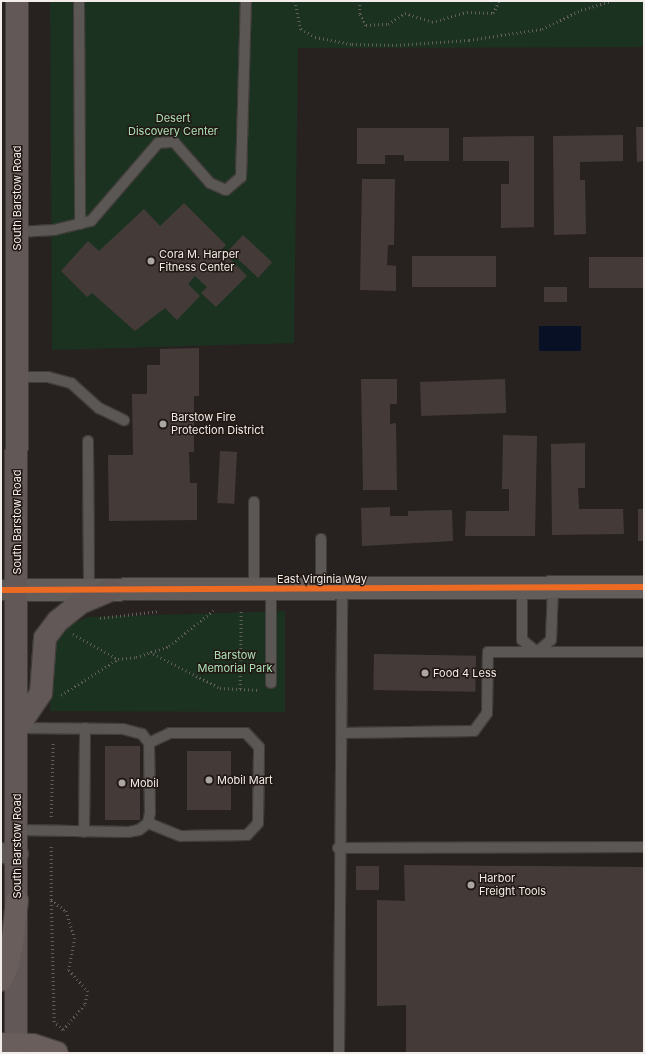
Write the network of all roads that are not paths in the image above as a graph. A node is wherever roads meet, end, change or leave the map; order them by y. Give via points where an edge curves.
1 (17, 1) edge
2 (79, 1) edge
3 (246, 1) edge
4 (80, 224) junction
5 (17, 232) junction
6 (17, 377) junction
7 (124, 420) dead end
8 (88, 440) dead end
9 (254, 502) dead end
10 (321, 539) dead end
11 (522, 587) junction
12 (553, 587) junction
13 (644, 587) edge
14 (262, 589) junction
15 (321, 589) junction
16 (342, 589) junction
17 (9, 590) edge
18 (100, 590) junction
19 (537, 652) junction
20 (644, 652) edge
21 (271, 683) dead end
22 (17, 728) junction
23 (85, 728) junction
24 (342, 733) junction
25 (149, 743) junction
26 (148, 823) junction
27 (17, 830) junction
28 (84, 832) junction
29 (644, 847) edge
30 (338, 848) junction
31 (9, 854) edge
32 (17, 900) junction
33 (1, 980) edge
34 (11, 1047) edge
35 (57, 1053) edge
36 (339, 1053) edge

1 - 5 main road, South Barstow Road
2 - 4 lane
3 - 4 lane via 241,177 226,190 221,188 210,183 174,142 158,143 91,221
4 - 5 lane via 54,230
5 - 6 main road, South Barstow Road
6 - 7 lane via 48,377 71,383 99,408
6 - 17 main road, South Barstow Road
8 - 18 lane
9 - 14 lane
10 - 15 lane
11 - 12 street, East Virginia Way
11 - 16 street, East Virginia Way
11 - 19 lane via 522,640
12 - 13 street, East Virginia Way
12 - 19 lane via 551,640
14 - 15 street, East Virginia Way
14 - 18 street, East Virginia Way
14 - 21 lane
15 - 16 street, East Virginia Way
16 - 24 lane
17 - 18 street, East Virginia Way
17 - 22 main road, South Barstow Road
18 - 22 main road via 58,621 45,638 41,692
19 - 20 lane
19 - 24 lane via 488,652 487,714 474,731
22 - 23 lane
22 - 27 main road, South Barstow Road
23 - 25 lane via 133,730 142,734
23 - 28 lane
24 - 30 lane
25 - 26 lane
25 - 26 lane via 170,733 246,733 259,747 258,823 247,835 181,836
26 - 28 lane via 139,830 130,832
27 - 28 lane
27 - 31 main road, South Barstow Road
29 - 30 lane
30 - 36 lane
31 - 32 main road, South Barstow Road
32 - 33 highway via 13,938
32 - 34 main road, South Barstow Road
34 - 35 highway

